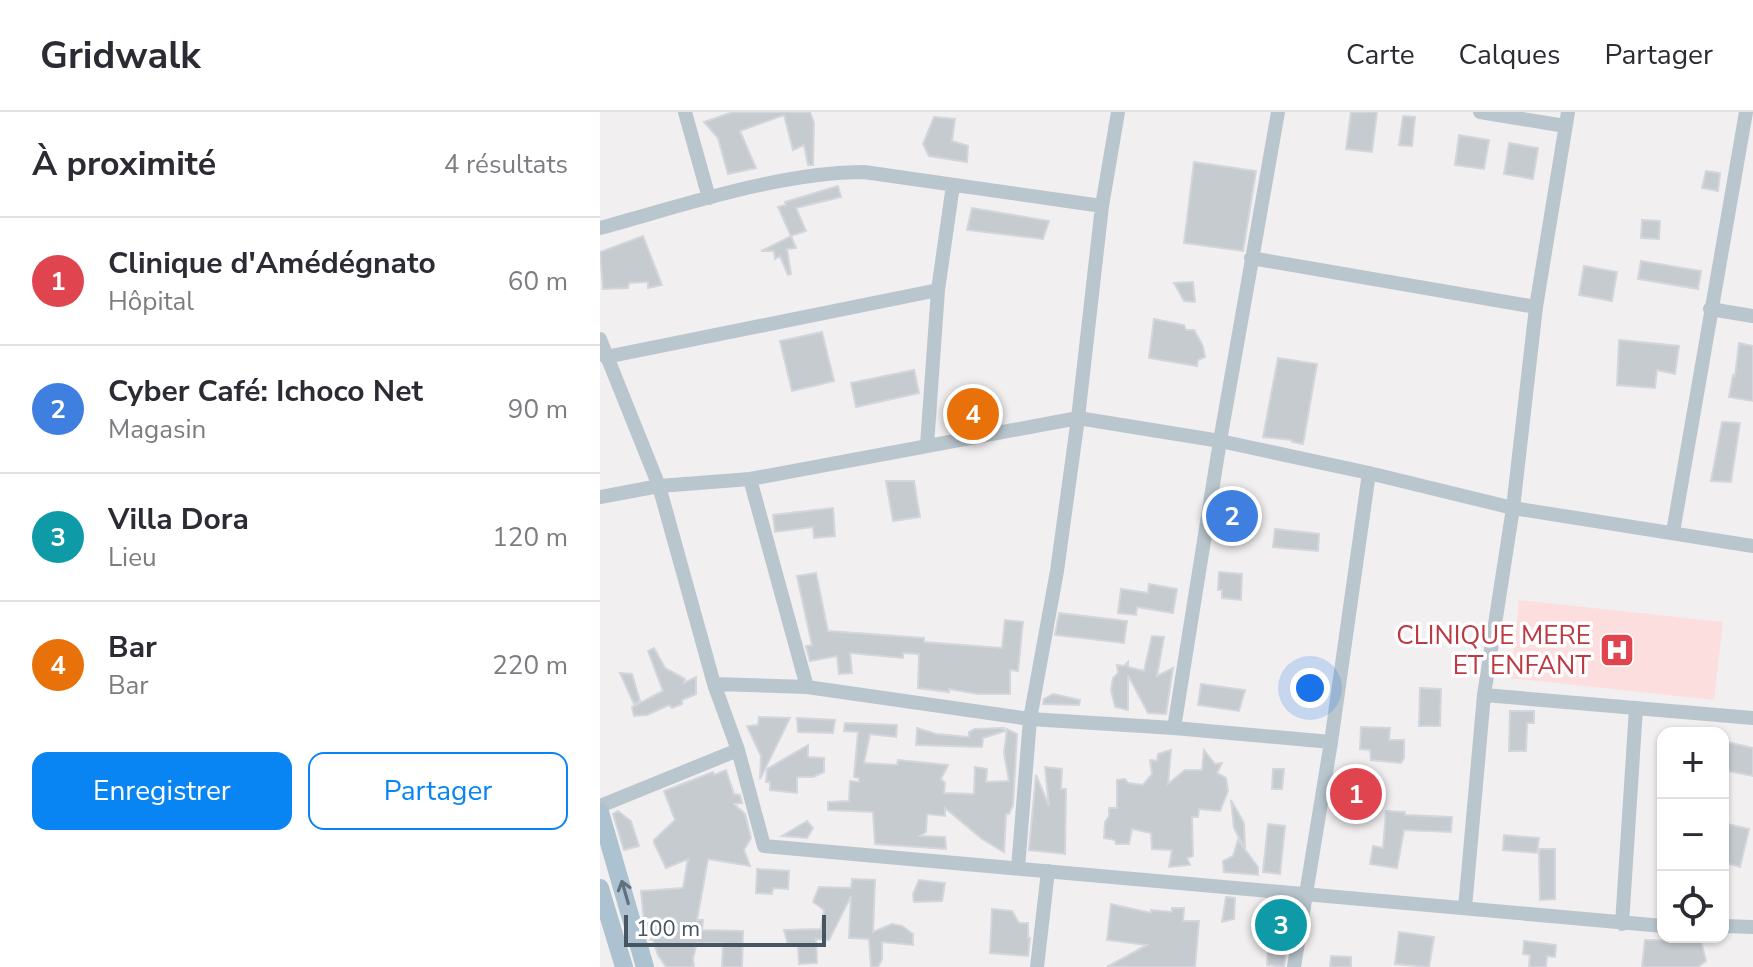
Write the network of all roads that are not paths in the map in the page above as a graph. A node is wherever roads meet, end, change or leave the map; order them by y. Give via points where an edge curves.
1 (685, 112) edge
2 (1118, 112) edge
3 (1278, 112) edge
4 (1480, 112) edge
5 (1746, 112) edge
6 (1566, 119) edge
7 (953, 185) junction
8 (709, 198) junction
9 (1102, 206) junction
10 (600, 228) edge
11 (1251, 258) junction
12 (938, 290) junction
13 (1536, 307) junction
14 (1710, 309) junction
15 (1753, 316) edge
16 (600, 339) edge
17 (606, 357) junction
18 (1078, 418) junction
19 (1220, 441) junction
20 (927, 445) junction
21 (1369, 473) junction
22 (750, 479) junction
23 (659, 486) junction
24 (600, 497) edge
25 (1513, 508) junction
26 (1673, 532) junction
27 (1753, 546) edge
28 (714, 684) junction
29 (807, 687) junction
30 (1484, 695) junction
31 (1636, 708) junction
32 (1753, 718) edge
33 (1030, 719) junction
34 (1174, 728) junction
35 (1331, 742) junction
36 (738, 750) junction
37 (600, 809) edge
38 (1018, 868) junction
39 (1048, 871) junction
40 (600, 888) edge
41 (1304, 895) junction
42 (1465, 908) junction
43 (1622, 924) junction
44 (1657, 926) edge
45 (1729, 926) edge
46 (1753, 927) edge
47 (624, 967) edge
48 (645, 967) edge
49 (1037, 967) edge
50 (1294, 967) edge

1 - 8 street
2 - 9 street
3 - 11 street
4 - 6 street
5 - 14 street
6 - 13 street
7 - 8 street via 836,172
7 - 9 street
7 - 12 street
8 - 10 street
9 - 18 street
11 - 13 street
11 - 19 street
12 - 17 street
12 - 20 street
13 - 25 street
14 - 15 street
14 - 26 street
16 - 17 street
17 - 23 street
18 - 19 street
18 - 20 street
18 - 33 street
19 - 21 street
19 - 34 street
20 - 22 street
21 - 25 street
21 - 35 street
22 - 23 street
22 - 29 street
23 - 24 street
23 - 28 street
25 - 26 street
25 - 30 street
26 - 27 street
28 - 29 street
28 - 36 street
29 - 33 street
30 - 31 street
30 - 42 street
31 - 32 street
31 - 43 street
33 - 34 street
33 - 38 street
34 - 35 street
35 - 41 street
36 - 37 street
36 - 38 street via 762,844 768,848
48 -> 37 main road
38 - 39 street
39 - 41 street
39 - 49 street
40 - 47 main road
41 - 42 street
41 - 50 street
42 - 43 street
43 - 44 street
45 - 46 street

